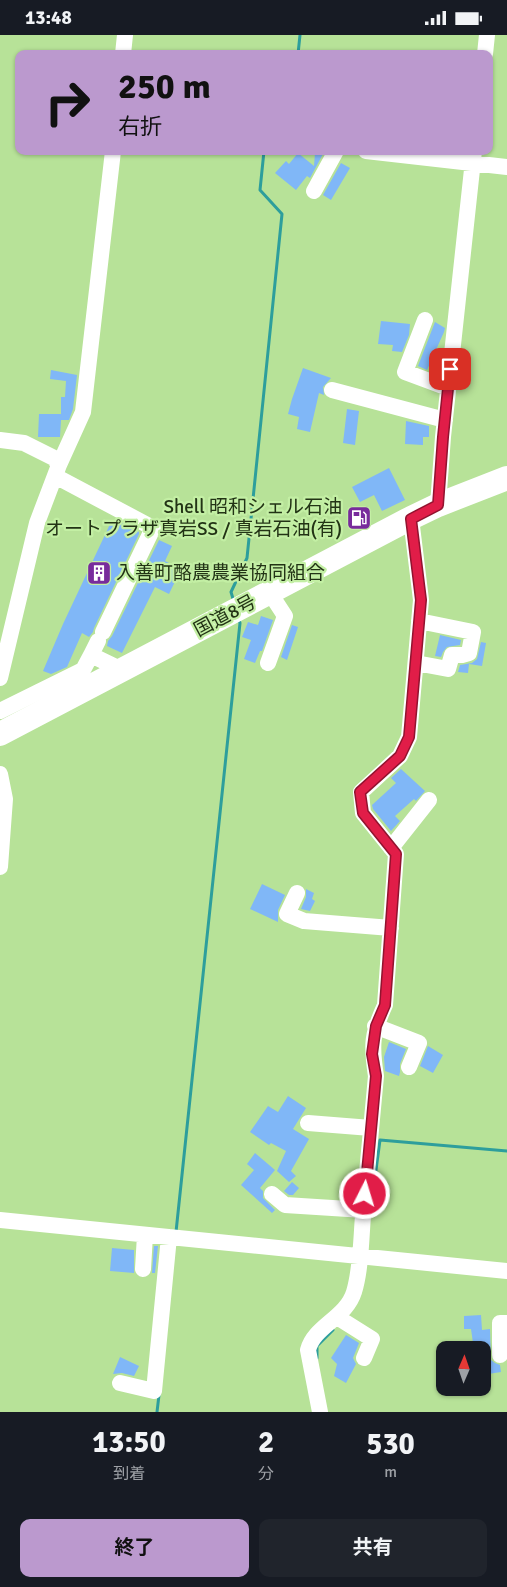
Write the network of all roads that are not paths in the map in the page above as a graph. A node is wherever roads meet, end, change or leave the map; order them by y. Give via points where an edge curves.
1 (125, 35) edge
2 (487, 35) edge
3 (123, 50) edge
4 (485, 50) edge
5 (113, 155) edge
6 (334, 155) edge
7 (438, 155) edge
8 (474, 157) edge
9 (507, 167) edge
10 (314, 191) dead end
11 (425, 320) dead end
12 (448, 388) junction
13 (332, 390) dead end
14 (445, 420) junction
15 (0, 439) edge
16 (57, 471) junction
17 (507, 479) edge
18 (438, 505) junction
19 (411, 519) junction
20 (270, 593) junction
21 (420, 621) junction
22 (97, 643) junction
23 (268, 663) dead end
24 (416, 663) junction
25 (122, 670) junction
26 (0, 678) edge
27 (0, 711) edge
28 (0, 734) edge
29 (0, 774) edge
30 (429, 800) dead end
31 (391, 848) junction
32 (0, 867) edge
33 (297, 893) dead end
34 (391, 928) junction
35 (376, 1026) junction
36 (409, 1067) dead end
37 (308, 1123) dead end
38 (371, 1128) junction
39 (272, 1194) dead end
40 (364, 1210) junction
41 (0, 1220) edge
42 (145, 1235) junction
43 (169, 1237) junction
44 (359, 1256) junction
45 (143, 1269) dead end
46 (507, 1271) edge
47 (337, 1317) junction
48 (507, 1323) edge
49 (500, 1355) dead end
50 (364, 1358) dead end
51 (120, 1383) dead end
52 (320, 1412) edge

1 - 3 street
2 - 4 street
5 - 16 street via 82,412
6 - 10 street
7 - 8 street
8 - 9 street
8 - 12 street
11 - 12 street via 405,372
12 - 14 street
13 - 14 street
14 - 18 street
15 - 16 street via 24,443 54,458
16 - 22 street via 153,529
16 - 26 street via 37,523
17 - 18 highway, 国道8号
18 - 19 highway, 国道8号
19 - 20 highway, 国道8号
19 - 21 street via 421,600
20 - 23 street via 285,616
20 - 25 highway, 国道8号
21 - 24 street
21 - 24 street via 473,632 469,653 452,655 448,669
22 - 25 street
22 - 27 street via 83,670
24 - 31 street via 409,737 400,756 360,792 363,813
25 - 28 highway, 国道8号
29 - 32 street via 6,799
30 - 31 street
31 - 34 street via 396,854
33 - 34 street via 287,914 304,921
34 - 35 street via 385,1005
35 - 36 street via 420,1043
35 - 38 street via 372,1054 376,1076
37 - 38 street
38 - 40 street
39 - 40 street via 285,1205
40 - 44 street
41 - 42 street
42 - 43 street
42 - 45 street
43 - 44 street
43 - 51 street via 154,1391
44 - 46 street
44 - 47 street via 355,1289 351,1300
47 - 50 street via 372,1339
47 - 52 street via 310,1340 308,1350
48 - 49 street via 500,1323

